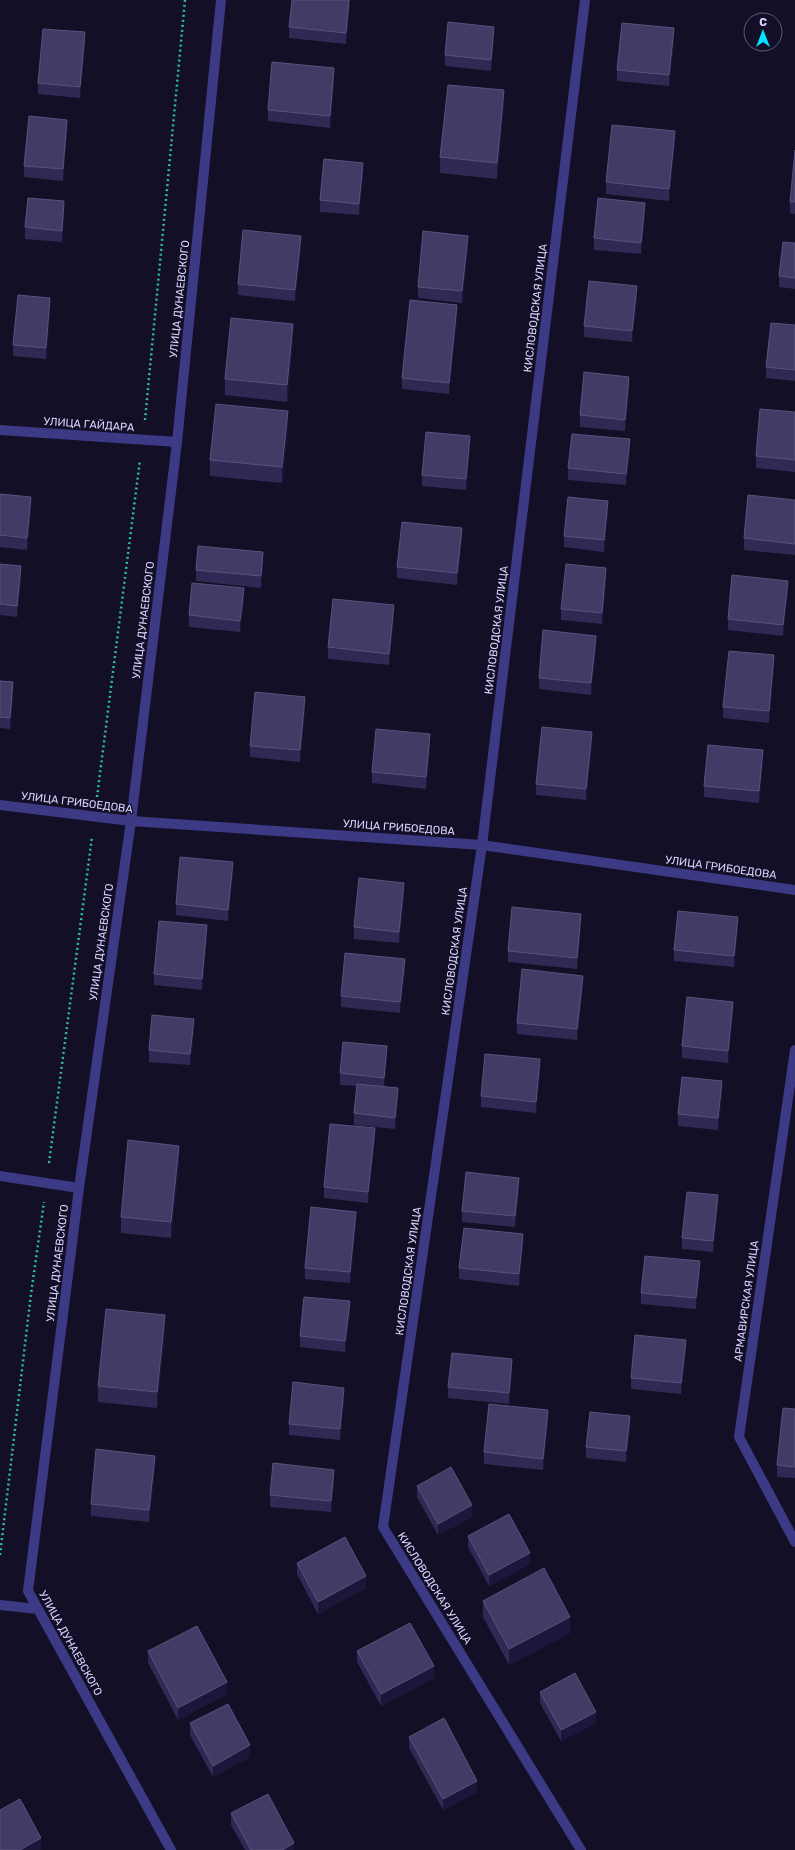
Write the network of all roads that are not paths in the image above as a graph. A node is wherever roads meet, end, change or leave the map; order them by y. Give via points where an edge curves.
1 (221, 0) edge
2 (585, 0) edge
3 (0, 430) edge
4 (177, 442) junction
5 (0, 805) edge
6 (131, 820) junction
7 (482, 845) junction
8 (795, 890) edge
9 (795, 1050) edge
10 (0, 1176) edge
11 (79, 1188) junction
12 (795, 1542) edge
13 (0, 1605) edge
14 (38, 1609) junction
15 (171, 1850) edge
16 (581, 1850) edge

1 - 4 street, УЛИЦА ДУНАЕВСКОГО
2 - 7 street, КИСЛОВОДСКАЯ УЛИЦА
3 - 4 street, УЛИЦА ГАЙДАРА
4 - 6 street, УЛИЦА ДУНАЕВСКОГО
5 - 6 street, УЛИЦА ГРИБОЕДОВА
6 - 7 street, УЛИЦА ГРИБОЕДОВА
6 - 11 street, УЛИЦА ДУНАЕВСКОГО
7 - 8 street, УЛИЦА ГРИБОЕДОВА
7 - 16 street, КИСЛОВОДСКАЯ УЛИЦА via 383,1527
9 - 12 street, АРМАВИРСКАЯ УЛИЦА via 739,1437
10 - 11 street
11 - 14 street, УЛИЦА ДУНАЕВСКОГО via 28,1591
13 - 14 street
14 - 15 street, УЛИЦА ДУНАЕВСКОГО

